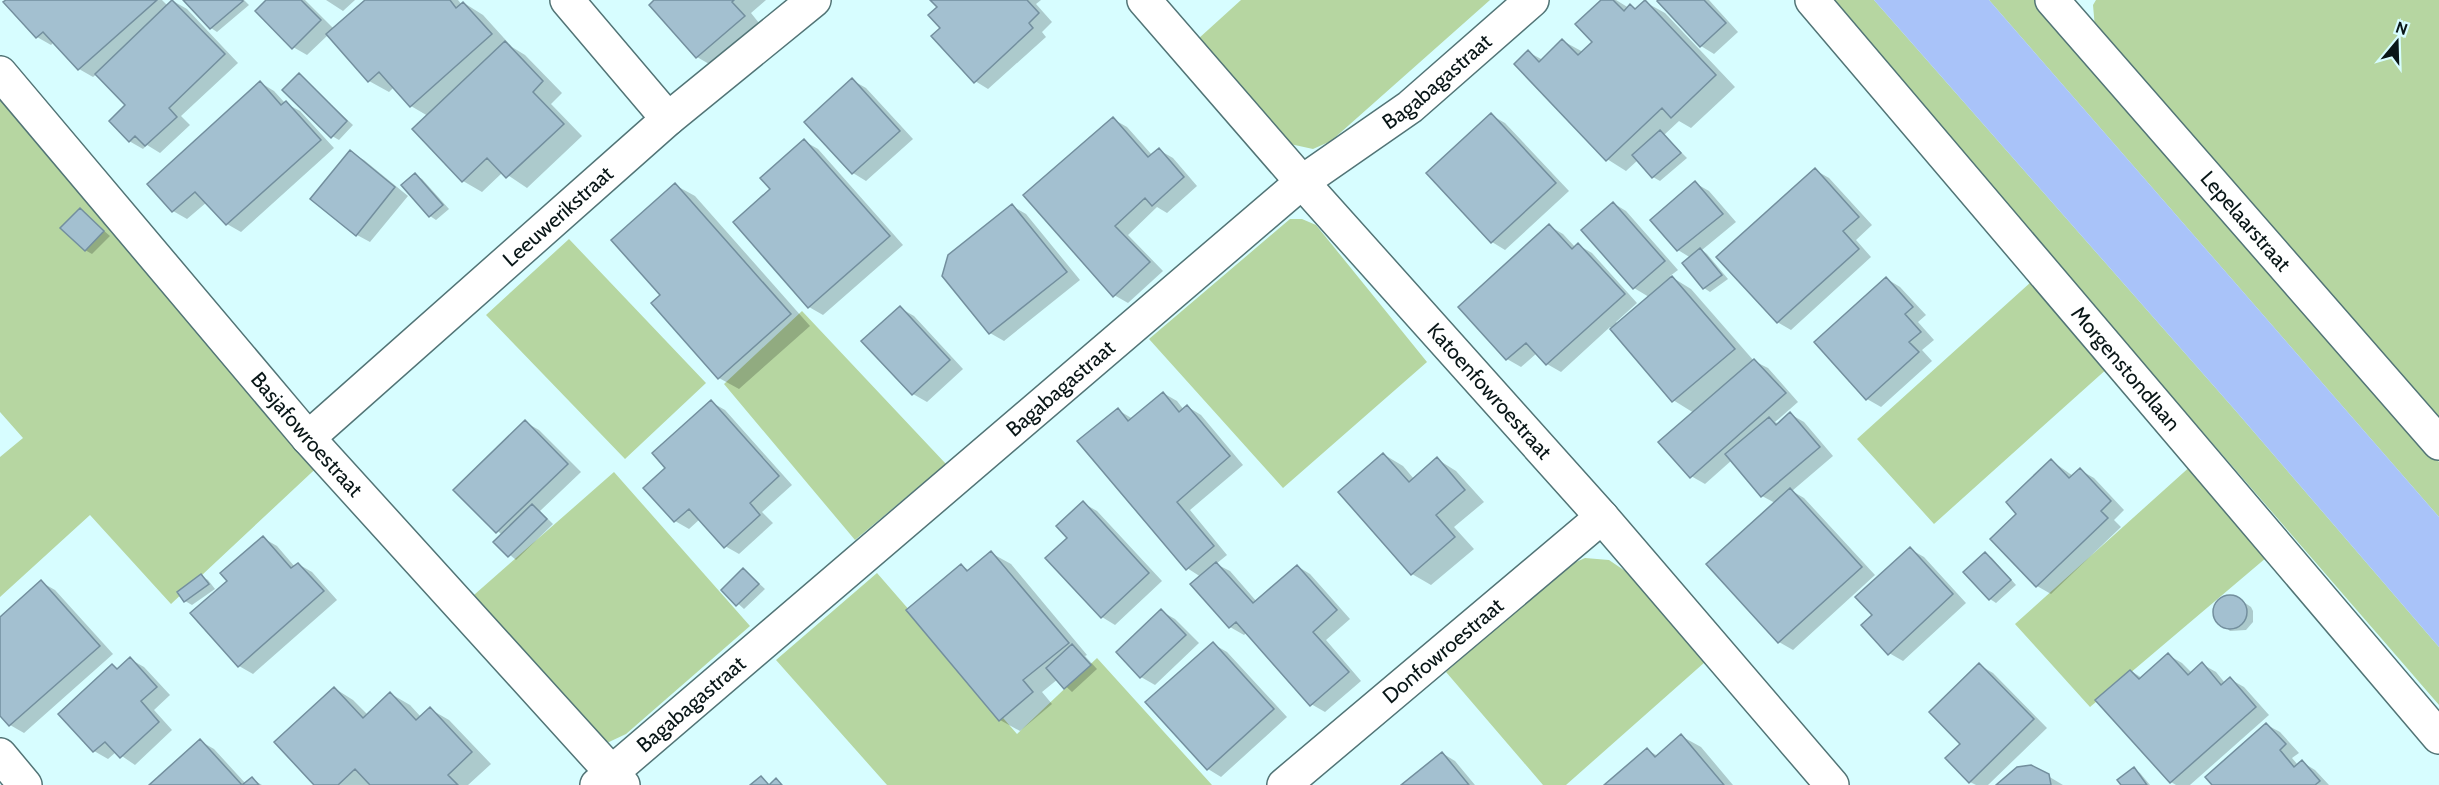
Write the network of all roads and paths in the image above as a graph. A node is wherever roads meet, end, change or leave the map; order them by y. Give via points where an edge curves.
1 (567, 0) edge
2 (814, 0) edge
3 (1144, 0) edge
4 (1532, 0) edge
5 (1812, 0) edge
6 (2054, 1) edge
7 (0, 73) edge
8 (668, 119) junction
9 (1302, 182) junction
10 (308, 438) junction
11 (2439, 443) edge
12 (1602, 517) junction
13 (2439, 737) edge
14 (0, 755) edge
15 (611, 781) edge
16 (25, 785) edge
17 (1284, 785) edge
18 (1832, 785) edge

1 - 8 street
2 - 8 street, Leeuwerikstraat
3 - 9 street, Katoenfowroestraat
4 - 9 street, Bagabagastraat via 1410,107
5 - 13 street, Morgenstondlaan
6 - 11 street, Lepelaarstraat
7 - 10 street, Basjafowroestraat
8 - 10 street, Leeuwerikstraat
9 - 12 street, Katoenfowroestraat
9 - 15 street, Bagabagastraat
10 - 15 street, Basjafowroestraat
12 - 17 street, Donfowroestraat
12 - 18 street, Katoenfowroestraat
14 - 16 street

